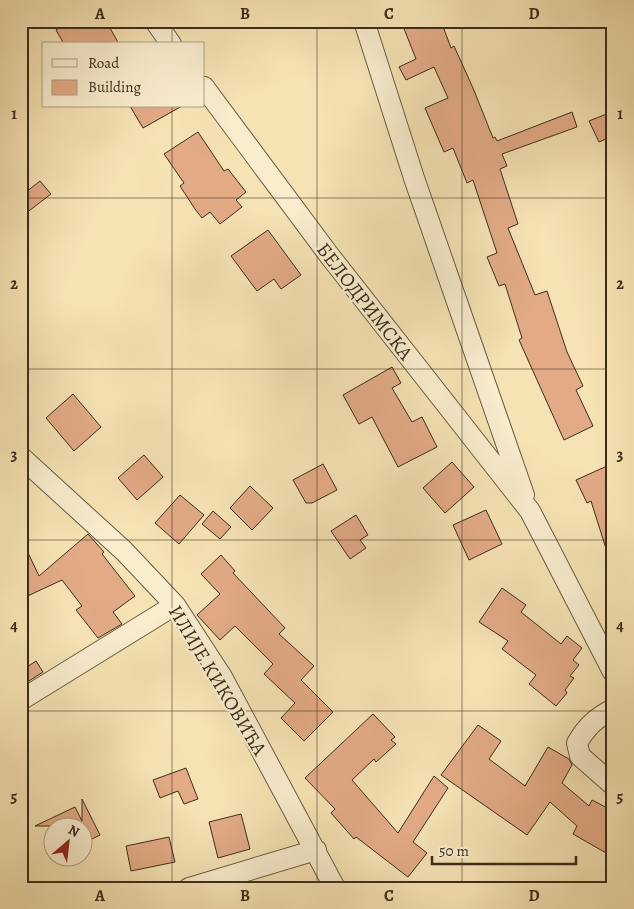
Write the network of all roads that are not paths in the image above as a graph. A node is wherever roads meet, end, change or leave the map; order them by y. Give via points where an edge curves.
1 (154, 21) edge
2 (364, 21) edge
3 (170, 42) edge
4 (205, 89) edge
5 (21, 457) edge
6 (530, 511) junction
7 (175, 605) junction
8 (613, 672) edge
9 (21, 700) edge
10 (613, 709) edge
11 (613, 785) edge
12 (316, 850) junction
13 (189, 888) edge
14 (335, 888) edge

1 - 3 street
2 - 6 street, БЕЛОДРИМСКА via 414,178
4 - 6 street, БЕЛОДРИМСКА via 329,255
5 - 7 street, ИЛИЈЕ КИКОВИЋА via 124,551
6 - 8 street, БЕЛОДРИМСКА
7 - 9 street
7 - 12 street, ИЛИЈЕ КИКОВИЋА via 222,677
10 - 11 street via 596,718 578,743 580,756
12 - 13 street
12 - 14 street, ИЛИЈЕ КИКОВИЋА

